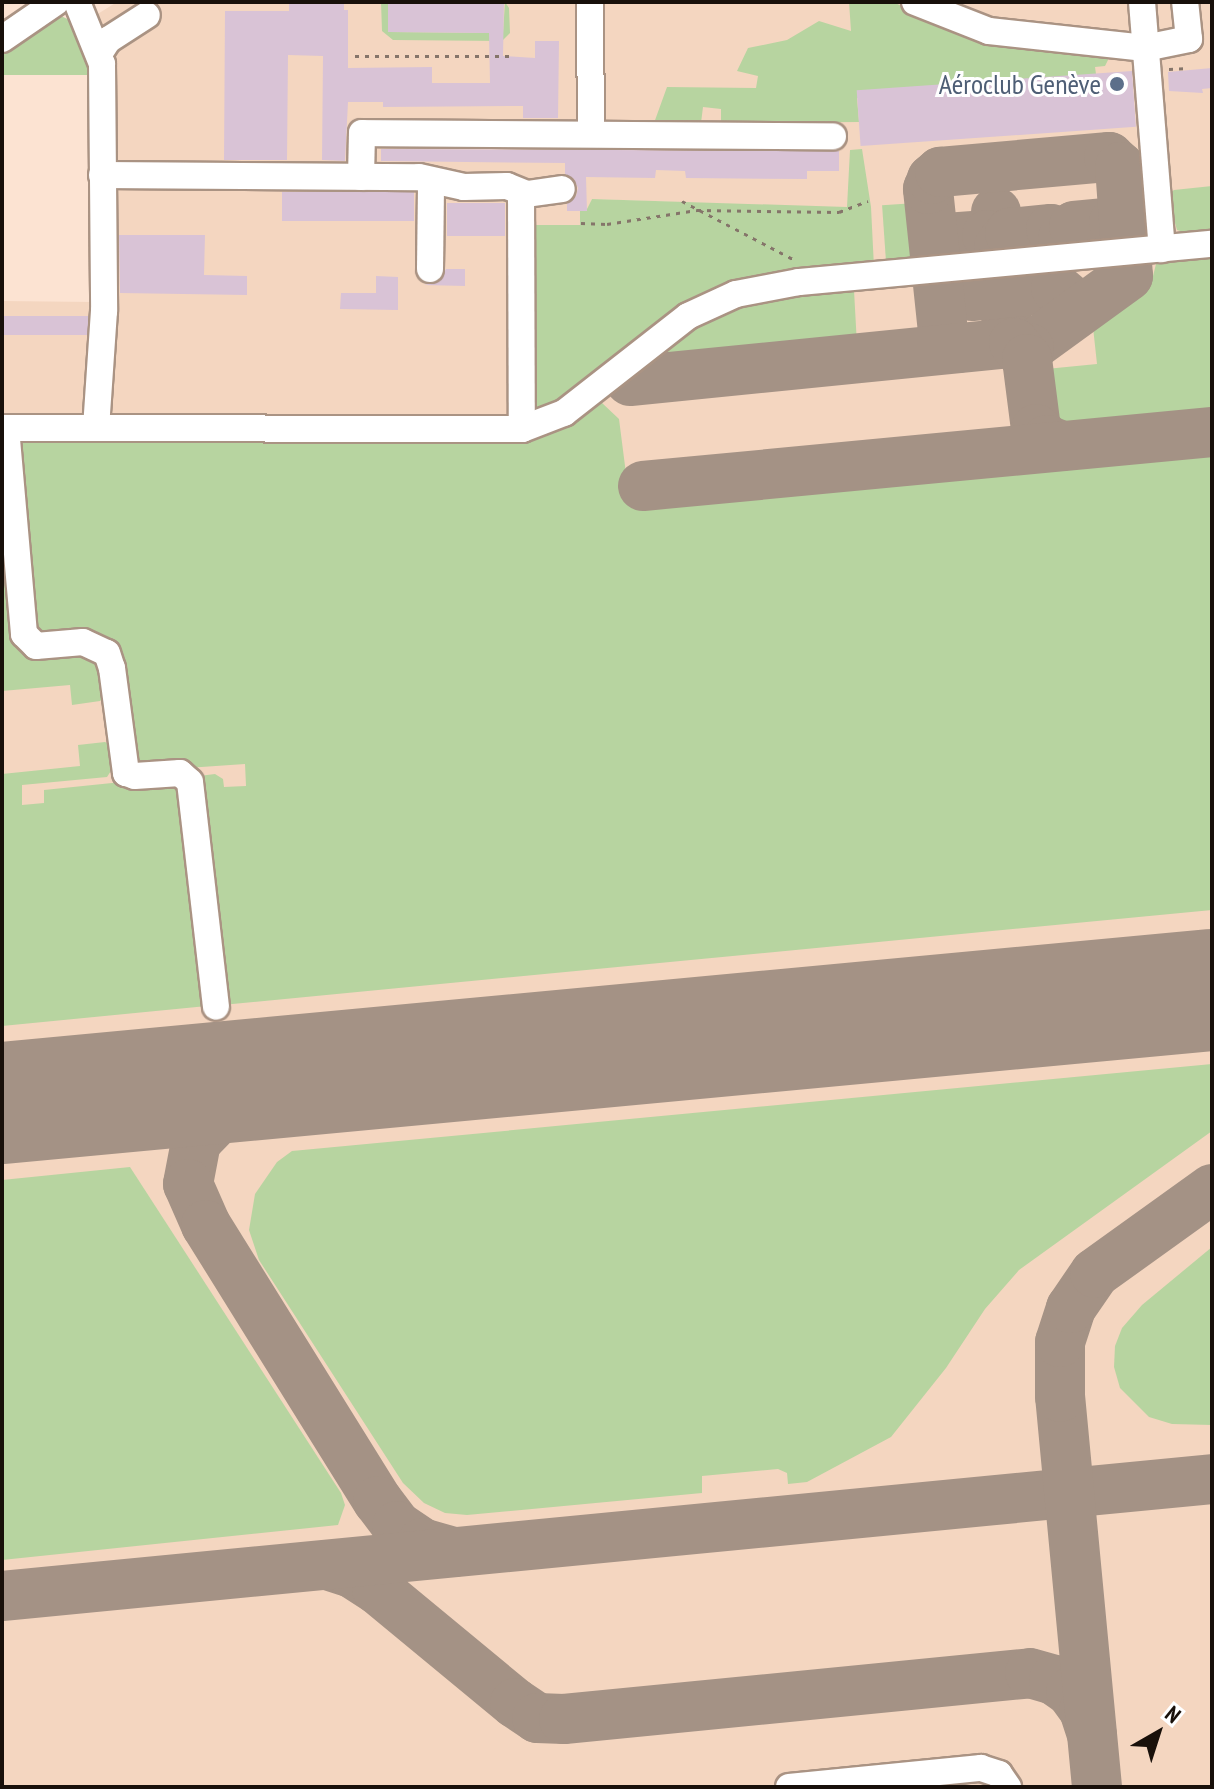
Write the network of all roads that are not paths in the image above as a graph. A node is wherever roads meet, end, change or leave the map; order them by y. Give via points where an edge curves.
1 (56, 2) edge
2 (77, 2) edge
3 (590, 2) edge
4 (915, 2) edge
5 (1142, 2) edge
6 (1185, 2) edge
7 (147, 15) dead end
8 (2, 39) edge
9 (1145, 48) junction
10 (99, 54) junction
11 (591, 132) junction
12 (833, 136) dead end
13 (102, 175) junction
14 (361, 177) junction
15 (431, 181) junction
16 (562, 189) dead end
17 (521, 194) junction
18 (1212, 244) edge
19 (1162, 249) junction
20 (430, 269) dead end
21 (4, 428) edge
22 (96, 428) junction
23 (522, 429) junction
24 (216, 1006) dead end
25 (789, 1787) edge
26 (1008, 1787) edge

1 - 8 street
2 - 10 street
3 - 11 street
4 - 9 street via 989,31
5 - 9 street
6 - 9 street via 1189,39
7 - 10 street via 108,40
9 - 19 street
10 - 13 street
11 - 12 street
11 - 14 street via 362,133
13 - 14 street
13 - 22 street via 104,311
14 - 15 street
15 - 17 street via 507,186
15 - 20 street
16 - 17 street
17 - 23 street
18 - 19 street
19 - 23 street via 810,281 736,294 688,316 564,413
21 - 22 street
21 - 24 street via 24,634 36,646 83,642 107,653 126,773 180,773 190,782
22 - 23 street
25 - 26 street via 981,1768 999,1774

